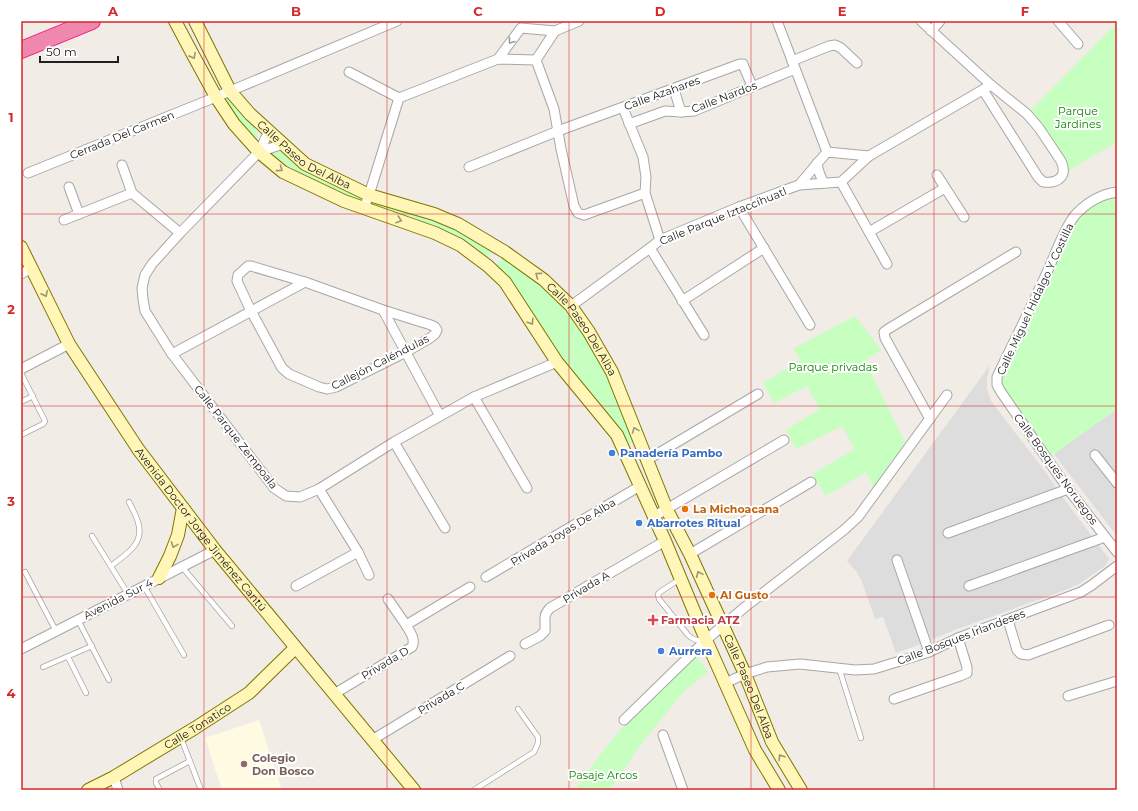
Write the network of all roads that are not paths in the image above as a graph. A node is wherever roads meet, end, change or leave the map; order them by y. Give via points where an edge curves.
1 (92, 21) edge
2 (175, 21) edge
3 (195, 21) edge
4 (397, 21) edge
5 (579, 21) edge
6 (777, 21) edge
7 (921, 21) edge
8 (940, 21) edge
9 (1058, 21) edge
10 (520, 24) edge
11 (931, 30) junction
12 (555, 31) junction
13 (1078, 44) dead end
14 (21, 50) edge
15 (498, 59) junction
16 (536, 60) junction
17 (858, 62) dead end
18 (793, 65) junction
19 (349, 72) dead end
20 (992, 85) junction
21 (752, 86) junction
22 (674, 89) junction
23 (230, 90) junction
24 (983, 90) junction
25 (216, 97) junction
26 (399, 98) junction
27 (623, 108) junction
28 (681, 112) junction
29 (629, 124) junction
30 (558, 131) junction
31 (269, 132) junction
32 (283, 144) junction
33 (259, 152) junction
34 (827, 152) junction
35 (869, 156) junction
36 (818, 163) junction
37 (122, 165) dead end
38 (469, 167) dead end
39 (28, 173) dead end
40 (937, 175) dead end
41 (841, 182) junction
42 (824, 183) junction
43 (799, 185) junction
44 (68, 187) dead end
45 (945, 188) junction
46 (1117, 192) edge
47 (132, 193) junction
48 (645, 193) junction
49 (369, 195) junction
50 (739, 207) junction
51 (364, 208) junction
52 (79, 214) junction
53 (964, 217) dead end
54 (64, 220) dead end
55 (869, 232) junction
56 (180, 233) junction
57 (660, 240) junction
58 (21, 247) edge
59 (650, 248) junction
60 (764, 248) junction
61 (506, 252) junction
62 (1016, 252) dead end
63 (887, 264) dead end
64 (488, 266) junction
65 (26, 271) edge
66 (305, 282) junction
67 (682, 301) junction
68 (571, 306) junction
69 (383, 310) junction
70 (251, 311) junction
71 (810, 325) dead end
72 (704, 335) dead end
73 (69, 344) junction
74 (406, 352) junction
75 (172, 354) junction
76 (557, 362) junction
77 (21, 369) edge
78 (21, 374) edge
79 (997, 385) joint
80 (758, 394) dead end
81 (947, 395) dead end
82 (33, 396) junction
83 (474, 397) junction
84 (21, 402) edge
85 (440, 416) junction
86 (930, 419) junction
87 (21, 435) edge
88 (784, 440) dead end
89 (394, 442) junction
90 (1095, 454) dead end
91 (647, 460) junction
92 (811, 482) dead end
93 (1117, 483) edge
94 (640, 486) junction
95 (528, 488) dead end
96 (319, 489) junction
97 (1068, 489) junction
98 (129, 502) dead end
99 (183, 508) junction
100 (667, 510) junction
101 (654, 517) junction
102 (445, 528) dead end
103 (948, 533) dead end
104 (92, 536) dead end
105 (1105, 537) junction
106 (664, 541) junction
107 (214, 550) junction
108 (358, 552) junction
109 (1117, 552) edge
110 (690, 554) junction
111 (897, 560) dead end
112 (111, 566) junction
113 (1117, 566) edge
114 (182, 567) junction
115 (26, 572) dead end
116 (369, 576) dead end
117 (159, 578) junction
118 (486, 578) dead end
119 (680, 578) junction
120 (144, 586) junction
121 (296, 586) dead end
122 (969, 586) dead end
123 (470, 587) dead end
124 (128, 594) junction
125 (388, 599) dead end
126 (78, 620) junction
127 (1008, 620) junction
128 (406, 625) junction
129 (1109, 625) dead end
130 (232, 626) dead end
131 (722, 626) junction
132 (56, 631) junction
133 (958, 638) junction
134 (706, 640) junction
135 (525, 644) dead end
136 (92, 646) junction
137 (296, 648) junction
138 (21, 649) edge
139 (929, 652) junction
140 (184, 655) dead end
141 (510, 656) dead end
142 (68, 657) junction
143 (43, 667) dead end
144 (839, 668) junction
145 (745, 674) junction
146 (109, 680) dead end
147 (1117, 681) edge
148 (725, 683) junction
149 (86, 693) dead end
150 (334, 694) junction
151 (1068, 696) dead end
152 (894, 699) dead end
153 (518, 709) dead end
154 (624, 720) dead end
155 (663, 735) dead end
156 (181, 737) junction
157 (860, 738) dead end
158 (372, 740) junction
159 (190, 761) junction
160 (114, 778) junction
161 (680, 789) edge
162 (88, 790) edge
163 (118, 790) edge
164 (160, 790) edge
165 (201, 790) edge
166 (413, 790) edge
167 (474, 790) edge
168 (779, 790) edge
169 (801, 790) edge

1 - 14 highway
2 -> 25 street, Calle Paseo Del Alba
3 - 23 street, Calle Paseo Del Alba
4 - 23 street, Cerrada Del Carmen
5 - 12 street
6 - 18 street
7 - 11 street
8 - 11 street
9 - 13 street
10 - 12 street
10 -> 15 street
11 - 20 street
12 - 16 street
15 - 16 street
15 - 26 street
16 - 30 street via 554,109
17 - 18 street, Calle Nardos via 836,45 829,46
18 - 21 street, Calle Nardos
18 - 34 street
19 - 26 street
20 - 24 street
20 - 24 street via 1040,128 1063,166 1063,174 1058,180 1051,183 1043,182 1038,177
21 - 22 street, Calle Azahares via 743,64 740,64
21 - 28 street, Calle Nardos via 694,111
22 - 27 street, Calle Azahares
22 - 28 street
23 - 25 street, Cerrada Del Carmen
23 - 31 street, Calle Paseo Del Alba
24 - 35 street
25 - 33 street, Calle Paseo Del Alba via 234,124
25 - 39 street, Cerrada Del Carmen
26 - 49 street
27 - 29 street
27 - 30 street, Calle Azahares
28 - 29 street, Calle Nardos via 665,111
29 - 48 street via 643,156
30 - 38 street, Calle Azahares
30 - 48 street via 574,206 578,213 584,215
31 - 32 street, Calle Paseo Del Alba
31 - 33 street, Calle Parque Zempoala
32 - 33 street, Calle Parque Zempoala
32 - 49 street, Calle Paseo Del Alba via 305,164
33 -> 51 street, Calle Paseo Del Alba via 283,172
33 - 56 street, Calle Parque Zempoala
34 - 35 street
34 - 36 street, Calle Parque Iztaccíhuatl
35 - 41 street
36 - 42 street via 818,170
36 - 43 street, Calle Parque Iztaccíhuatl
37 - 47 street
40 - 45 street
41 - 42 street, Calle Parque Iztaccíhuatl
41 - 55 street
42 - 43 street, Calle Parque Iztaccíhuatl
43 - 50 street, Calle Parque Iztaccíhuatl
44 - 52 street
45 - 53 street
45 - 55 street
46 - 79 street, Calle Miguel Hidalgo Y Costilla via 1102,195 1089,203 1076,214 1067,228 997,377
47 - 52 street
47 - 56 street
48 - 57 street
49 - 51 street
49 - 61 street, Calle Paseo Del Alba via 434,214 458,224
50 - 57 street, Calle Parque Iztaccíhuatl
50 - 60 street
51 -> 64 street, Calle Paseo Del Alba via 450,239
52 - 54 street
55 - 63 street
56 - 75 street, Calle Parque Zempoala via 152,264 145,275 142,288 146,311
57 - 59 street, Calle Parque Iztaccíhuatl
58 - 65 street, Avenida Doctor Jorge Jiménez Cantú
59 - 67 street
59 - 68 street, Calle Parque Iztaccíhuatl
60 - 67 street
60 - 71 street
61 - 64 street via 492,255
68 -> 61 street, Calle Paseo Del Alba via 544,280
62 - 86 street via 884,332
64 -> 76 street, Calle Paseo Del Alba via 505,282
65 -> 73 street, Avenida Doctor Jorge Jiménez Cantú
66 - 69 street, Callejón Caléndulas
66 - 70 street
66 - 70 street, Callejón Caléndulas via 248,266 237,278
67 - 72 street
91 -> 68 street, Calle Paseo Del Alba via 612,372
69 - 74 street
69 - 74 street, Callejón Caléndulas via 431,325 437,330 430,338
70 - 74 street, Callejón Caléndulas via 285,372 327,389 336,387
70 - 75 street
73 - 77 street
73 - 99 street, Avenida Doctor Jorge Jiménez Cantú via 138,449
74 - 85 street
75 - 96 street, Calle Parque Zempoala via 274,488 286,496 300,497
76 - 83 street, Calle Parque Zempoala
76 - 94 street, Calle Paseo Del Alba via 617,435
78 - 82 lane
79 - 97 street, Calle Bosques Noruegos
80 - 91 street
81 - 86 street
82 - 84 lane
82 - 87 lane via 45,421
83 - 85 street, Calle Parque Zempoala
83 - 95 street
85 - 89 street, Calle Parque Zempoala
86 - 131 street via 858,517
88 - 100 street
89 - 96 street, Calle Parque Zempoala
89 - 102 street
90 - 93 street
91 - 100 street, Calle Paseo Del Alba
92 - 110 street
94 - 101 street, Calle Paseo Del Alba
94 - 118 street, Privada Joyas De Alba
96 - 108 street
97 - 103 street
97 - 105 street, Calle Bosques Noruegos
98 - 112 lane via 138,522 139,537 134,548
99 - 107 street, Avenida Doctor Jorge Jiménez Cantú
99 -> 117 street via 178,535
100 - 101 street
100 - 110 street, Calle Paseo Del Alba
101 - 106 street, Calle Paseo Del Alba
104 - 112 lane
105 - 109 street, Calle Bosques Noruegos
105 - 122 street
106 - 119 street, Calle Paseo Del Alba
106 - 135 street, Privada A via 550,608 544,618 544,631
107 - 114 street, Avenida Sur 4
107 - 137 street, Avenida Doctor Jorge Jiménez Cantú
108 - 116 street
108 - 121 street
131 -> 110 street, Calle Paseo Del Alba
111 - 139 street
112 - 124 lane
113 - 127 street, Calle Bosques Irlandeses via 1081,592
114 - 117 street, Avenida Sur 4
114 - 130 lane
115 - 132 lane
117 - 120 street, Avenida Sur 4
119 - 134 street, Calle Paseo Del Alba
119 - 134 lane via 658,594 659,599 688,635 693,639
120 - 124 street, Avenida Sur 4
120 - 140 lane
123 - 128 street
124 - 126 street, Avenida Sur 4
125 - 128 street
126 - 132 street, Avenida Sur 4
126 - 136 lane
127 - 129 street via 1017,650 1028,655
127 - 133 street, Calle Bosques Irlandeses
128 - 150 street, Privada D via 413,637 412,647
131 - 134 street
131 - 145 street, Calle Paseo Del Alba
132 - 138 street, Avenida Sur 4
133 - 139 street, Calle Bosques Irlandeses
133 - 152 street via 967,673
134 - 148 street, Calle Paseo Del Alba
134 - 154 street
136 - 142 lane
136 - 146 lane
137 - 150 street, Avenida Doctor Jorge Jiménez Cantú
137 - 156 street, Calle Tonatico via 249,693
139 - 144 street, Calle Bosques Irlandeses via 874,669
141 - 158 street, Privada C
142 - 143 lane
142 - 149 lane
144 - 145 street, Calle Bosques Irlandeses via 800,664 767,667
144 - 157 lane
145 - 148 street, Calle Bosques Irlandeses
169 -> 145 street, Calle Paseo Del Alba via 772,742
147 - 151 street
148 - 168 street, Calle Paseo Del Alba via 755,750
150 - 158 street, Avenida Doctor Jorge Jiménez Cantú
153 - 167 lane via 538,737 534,752
155 - 161 street
156 - 159 lane
156 - 160 street, Calle Tonatico
158 - 166 street, Avenida Doctor Jorge Jiménez Cantú
159 - 164 lane via 158,777 156,782
159 - 165 lane
160 - 162 street, Calle Tonatico
160 - 163 street

